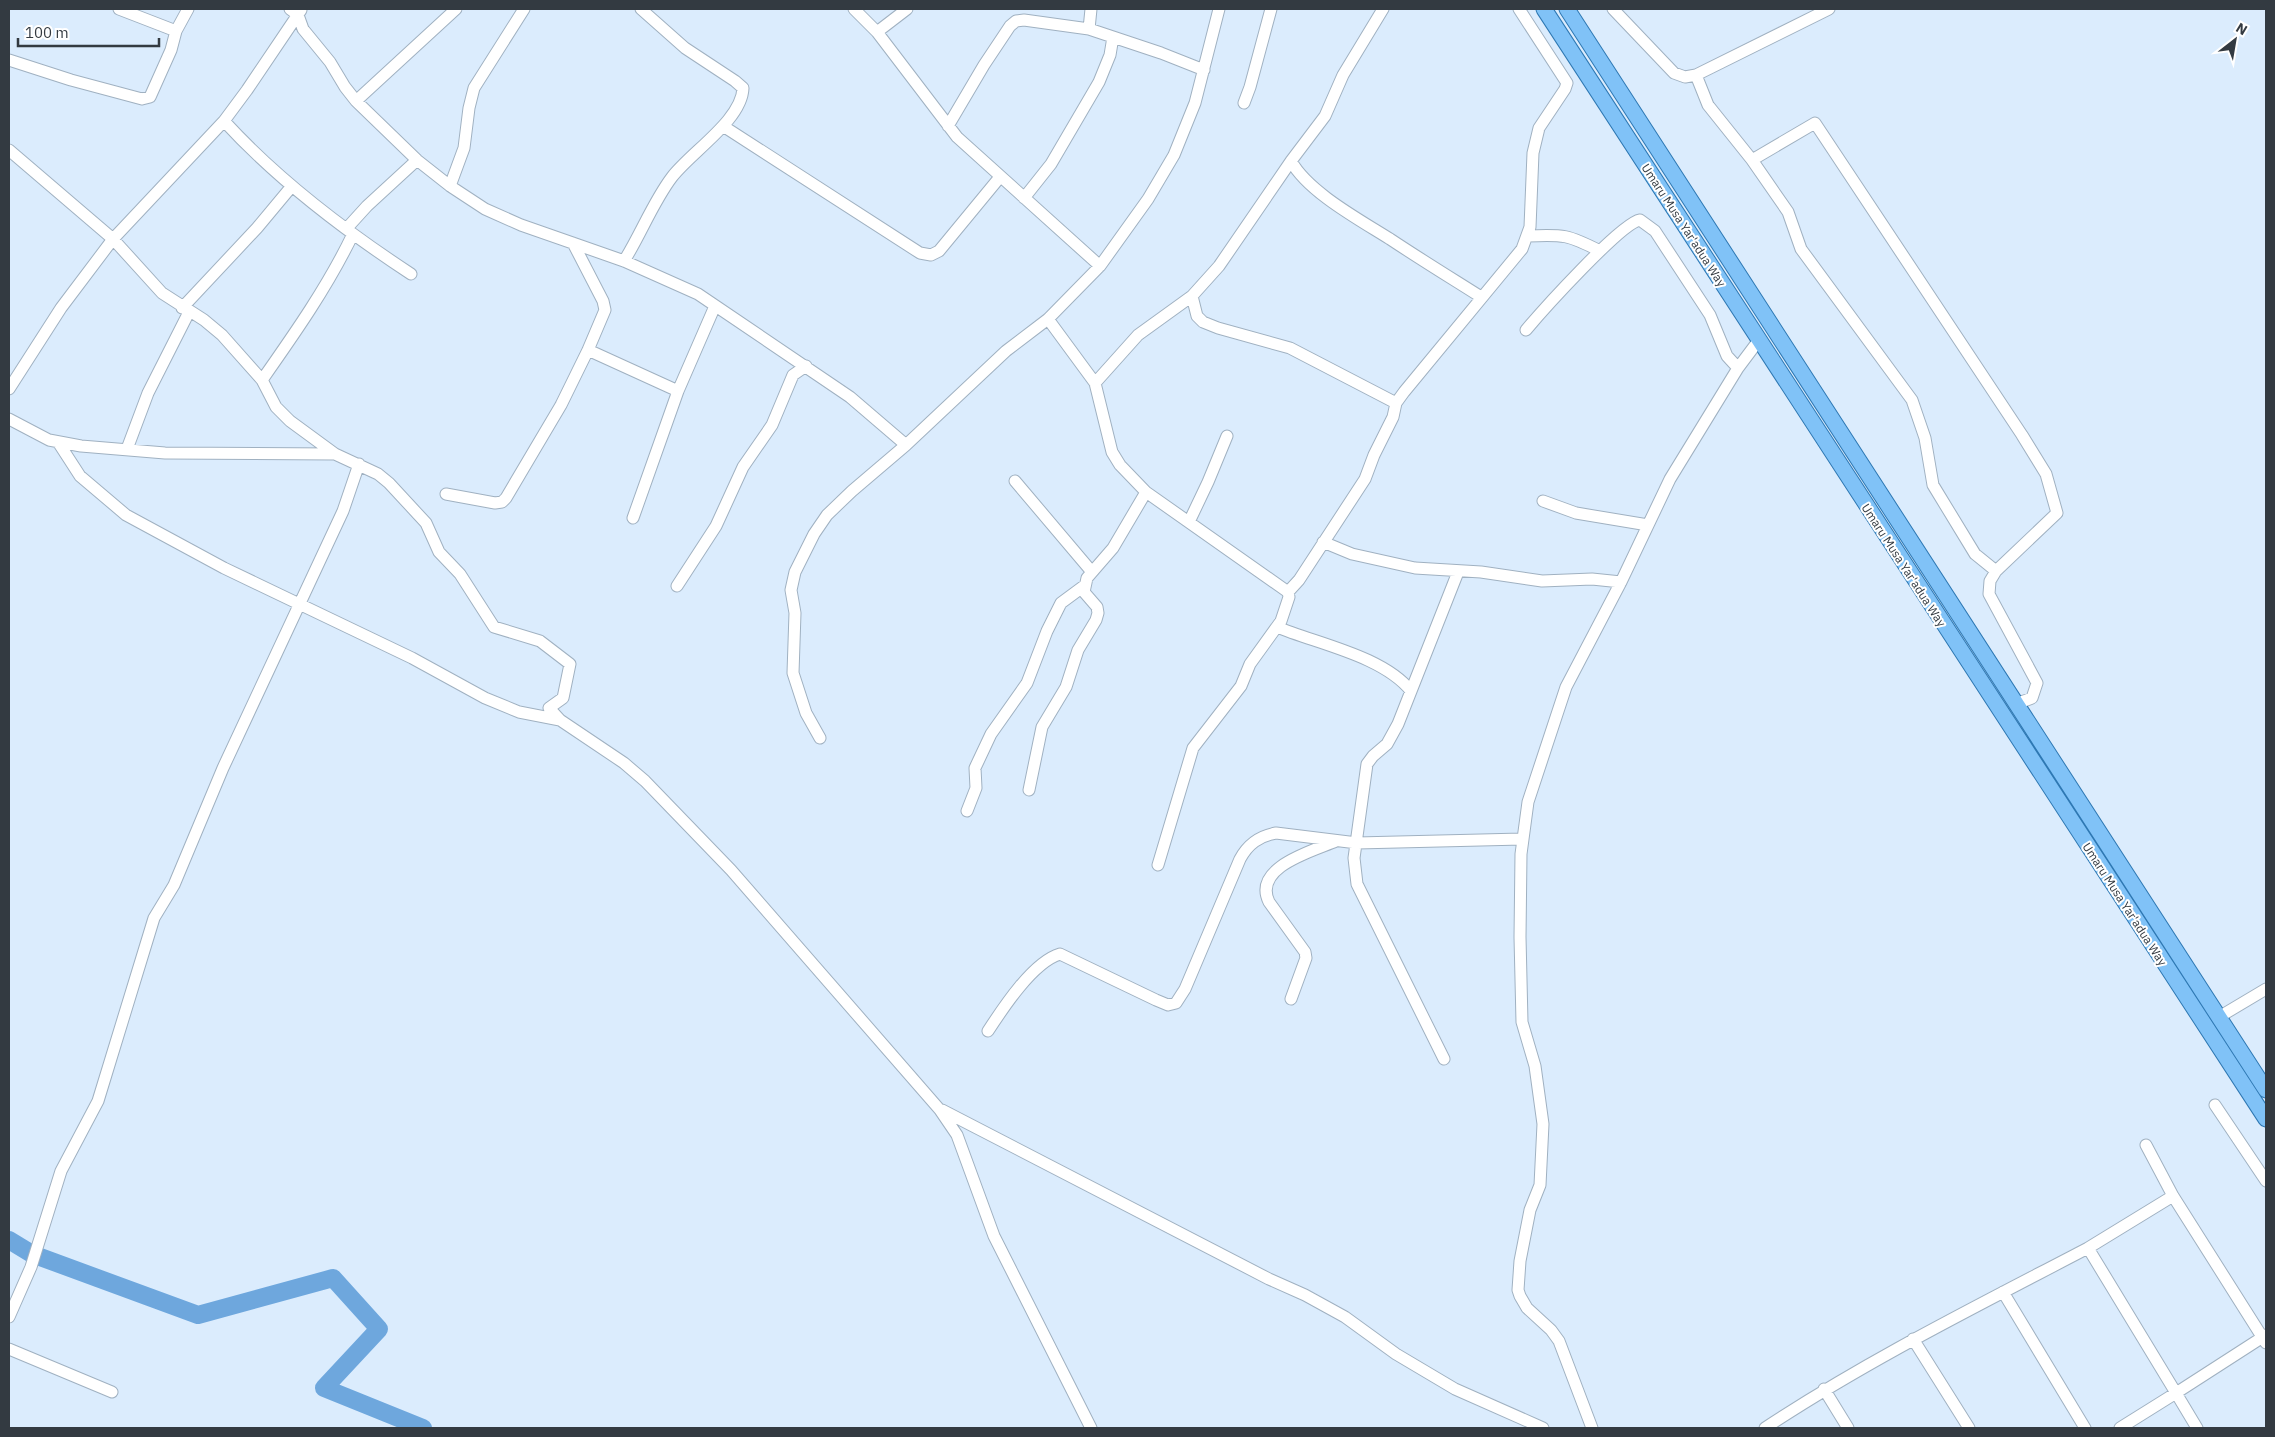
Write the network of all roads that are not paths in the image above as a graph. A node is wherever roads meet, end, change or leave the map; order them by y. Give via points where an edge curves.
1 (119, 9) edge
2 (188, 9) edge
3 (456, 9) edge
4 (524, 9) edge
5 (641, 9) edge
6 (854, 9) edge
7 (907, 9) edge
8 (1091, 9) edge
9 (1219, 9) edge
10 (1271, 9) edge
11 (1384, 9) edge
12 (1519, 9) edge
13 (1544, 9) edge
14 (1567, 9) edge
15 (1613, 9) edge
16 (1829, 9) edge
17 (297, 11) edge
18 (1089, 29) junction
19 (176, 31) junction
20 (877, 32) junction
21 (1114, 37) junction
22 (9, 60) edge
23 (1204, 70) junction
24 (1696, 75) junction
25 (356, 101) junction
26 (1244, 103) dead end
27 (224, 121) junction
28 (723, 126) junction
29 (948, 126) junction
30 (9, 151) edge
31 (417, 160) junction
32 (1752, 160) junction
33 (1291, 161) junction
34 (1000, 177) junction
35 (292, 186) junction
36 (450, 186) junction
37 (1024, 198) junction
38 (350, 231) junction
39 (1528, 236) junction
40 (113, 239) junction
41 (572, 243) junction
42 (1600, 251) junction
43 (624, 261) junction
44 (1100, 266) junction
45 (411, 274) dead end
46 (1192, 296) junction
47 (1481, 298) junction
48 (715, 306) junction
49 (186, 310) junction
50 (1048, 319) junction
51 (1526, 330) dead end
52 (1759, 340) junction
53 (588, 350) junction
54 (806, 366) junction
55 (1738, 368) junction
56 (262, 380) junction
57 (1095, 383) junction
58 (9, 389) edge
59 (678, 392) junction
60 (1396, 403) junction
61 (10, 422) edge
62 (1227, 436) dead end
63 (58, 442) junction
64 (906, 445) junction
65 (127, 449) junction
66 (335, 454) junction
67 (359, 464) junction
68 (1015, 481) dead end
69 (1146, 492) junction
70 (446, 494) dead end
71 (1543, 501) dead end
72 (633, 518) dead end
73 (1189, 522) junction
74 (1648, 525) junction
75 (1323, 542) junction
76 (1996, 571) junction
77 (1092, 572) junction
78 (1458, 572) junction
79 (1621, 582) junction
80 (677, 586) dead end
81 (1084, 586) junction
82 (1288, 592) junction
83 (299, 603) junction
84 (1277, 627) junction
85 (1411, 691) junction
86 (2016, 704) junction
87 (560, 720) junction
88 (820, 738) dead end
89 (1028, 790) dead end
90 (967, 811) dead end
91 (1522, 839) junction
92 (1337, 840) junction
93 (1357, 843) junction
94 (1158, 865) dead end
95 (2266, 989) edge
96 (1290, 999) dead end
97 (2219, 1017) junction
98 (988, 1031) dead end
99 (1444, 1059) dead end
100 (2266, 1090) edge
101 (2215, 1105) dead end
102 (940, 1110) junction
103 (2266, 1119) edge
104 (2146, 1145) dead end
105 (2266, 1181) edge
106 (2173, 1196) junction
107 (2088, 1248) junction
108 (2003, 1292) junction
109 (9, 1317) edge
110 (2265, 1338) edge
111 (1913, 1339) junction
112 (9, 1349) edge
113 (1824, 1390) junction
114 (112, 1392) dead end
115 (2176, 1394) junction
116 (1091, 1428) edge
117 (1543, 1428) edge
118 (1592, 1428) edge
119 (1765, 1428) edge
120 (1848, 1428) edge
121 (1969, 1428) edge
122 (2085, 1428) edge
123 (2120, 1428) edge
124 (2197, 1428) edge

1 - 19 street
2 - 19 street
3 - 25 street
4 - 36 street via 474,88 464,148
5 - 28 street via 685,48 743,88 743,98
6 - 20 street
7 - 20 street
8 - 18 street
9 - 23 street
10 - 26 street
11 - 33 street via 1342,75 1325,116
12 - 39 street via 1567,83 1539,128
13 - 52 main road, Umaru Musa Yar'adua Way
14 - 86 main road, Umaru Musa Yar'adua Way
15 - 24 street via 1674,73 1685,77
16 - 24 street
17 - 25 street via 303,29
17 - 27 street
18 - 21 street
18 - 29 street via 1016,21 984,65
19 - 22 street via 154,93 142,99
20 - 29 street
21 - 23 street
21 - 37 street via 1099,82 1061,149
23 - 44 street via 1174,155 1148,199
24 - 32 street via 1708,105
25 - 31 street
27 - 35 street
27 - 40 street
28 - 34 street via 920,253 931,255 940,251
28 - 43 street via 672,177
29 - 34 street
30 - 40 street
31 - 36 street
31 - 38 street via 367,206
32 - 76 street via 1788,212 1802,249 1912,400 1925,438 1933,485 1974,554
32 - 76 street via 1815,123 2046,474 2058,513
33 - 46 street via 1219,266
33 - 47 street via 1307,182 1347,212
34 - 37 street
35 - 38 street
35 - 49 street
36 - 41 street via 485,210
37 - 44 street
38 - 45 street
38 - 56 street via 332,275
39 - 42 street via 1574,237
39 - 47 street via 1510,265
40 - 49 street via 162,293
40 - 58 street via 61,308
41 - 43 street
41 - 53 street via 605,310
42 - 51 street
42 - 55 street via 1634,221 1646,223 1655,231 1710,315 1723,348
43 - 48 street via 698,294
44 - 50 street
46 - 57 street via 1138,335
46 - 60 street via 1197,316 1203,322 1290,348
47 - 60 street
48 - 54 street
48 - 59 street
49 - 56 street via 222,335
49 - 65 street via 148,393
50 - 57 street
50 - 64 street via 1006,351
52 - 55 street
52 - 103 main road, Umaru Musa Yar'adua Way
53 - 59 street
53 - 70 street via 561,404 506,498 495,503
54 - 64 street via 850,397
54 - 80 street via 793,375 772,425 743,466 716,526
55 - 74 street via 1670,480
56 - 66 street via 276,407
57 - 69 street via 1112,452
59 - 72 street
60 - 75 street via 1393,417 1365,479
61 - 63 street
62 - 73 street
63 - 65 street
63 - 83 street via 80,476 126,515 224,568
64 - 88 street via 827,515 814,534 792,582 795,613 793,673 806,713
65 - 66 street
66 - 67 street
67 - 83 street via 343,511
67 - 87 street via 389,483 426,523 439,552 460,574 494,627 540,641 570,664 563,698 549,708
68 - 77 street
69 - 73 street
69 - 77 street via 1113,548
71 - 74 street via 1584,515
73 - 82 street
74 - 79 street
75 - 78 street via 1379,561
75 - 82 street
76 - 86 street via 1990,581 1989,594 2036,683 2032,698
77 - 81 street
78 - 79 street via 1542,581 1592,579
78 - 85 street
79 - 91 street via 1566,686 1528,802
81 - 89 street via 1084,592 1098,613 1078,650 1066,687 1042,727
81 - 90 street via 1061,603 1027,682 991,734 976,768 976,788
82 - 84 street via 1287,604
83 - 87 street via 485,698 519,712
83 - 109 street via 223,768 174,885 154,918 98,1101 61,1171 31,1267
84 - 85 street via 1354,654 1403,682
84 - 94 street via 1250,664 1241,686 1196,741
85 - 93 street via 1387,744 1367,764
86 - 97 main road, Umaru Musa Yar'adua Way
87 - 102 street via 641,776 731,870
91 - 93 street
91 - 118 street via 1522,1022 1536,1066 1543,1124 1540,1185 1530,1210 1518,1290 1527,1308 1559,1341
92 - 93 street
92 - 96 street via 1298,854 1274,873 1265,886 1264,893 1269,902 1305,952 1306,958
92 - 98 street via 1276,833 1264,835 1245,850 1186,989 1176,1003 1156,1000 1060,954 1052,956 1008,1000
93 - 99 street via 1353,869 1356,884
95 - 97 street
97 - 100 main road, Umaru Musa Yar'adua Way
101 - 105 street
102 - 116 street via 957,1135 994,1236
102 - 117 street via 1345,1317 1396,1354 1455,1389
104 - 106 street
106 - 107 street
106 - 110 street
107 - 108 street
107 - 115 street
108 - 111 street
108 - 122 street
110 - 115 street
111 - 113 street
111 - 121 street
112 - 114 street
113 - 119 street
113 - 120 street
115 - 123 street
115 - 124 street

